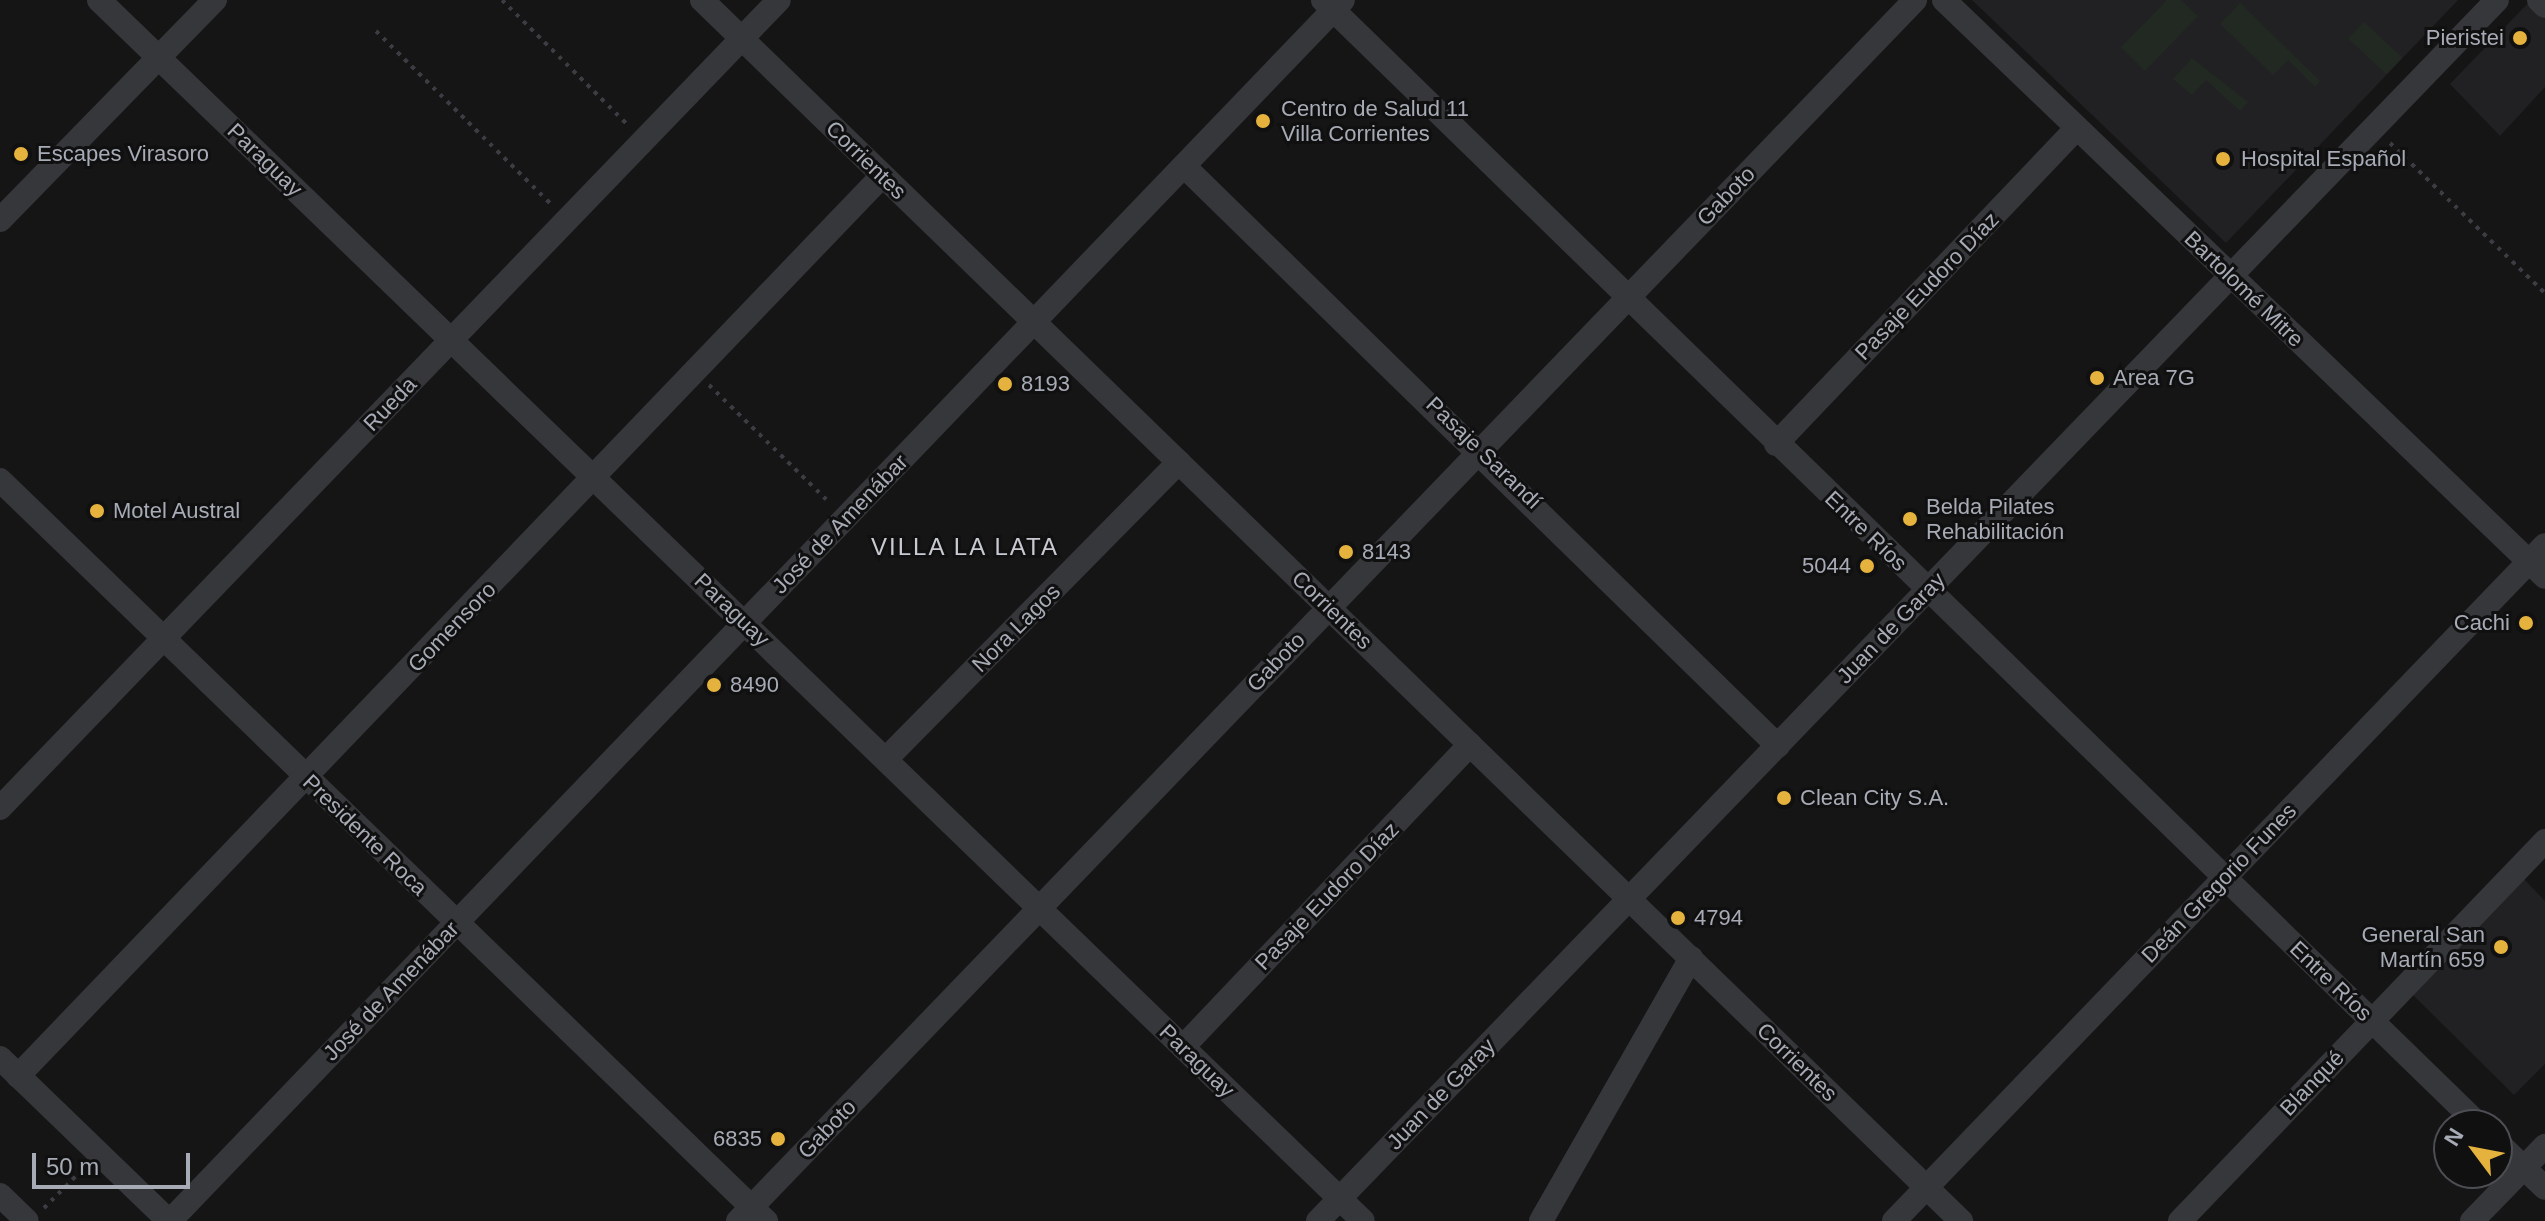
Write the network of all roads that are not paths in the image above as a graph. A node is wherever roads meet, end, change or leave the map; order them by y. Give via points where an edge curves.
1 (99, 0) edge
2 (215, 0) edge
3 (702, 0) edge
4 (779, 0) edge
5 (1915, 0) edge
6 (1944, 0) edge
7 (2497, 0) edge
8 (2539, 0) edge
9 (1333, 3) edge
10 (2545, 6) edge
11 (742, 38) junction
12 (160, 58) junction
13 (2077, 128) junction
14 (1184, 166) junction
15 (882, 176) junction
16 (0, 220) edge
17 (2231, 276) junction
18 (1626, 299) junction
19 (1034, 322) junction
20 (452, 340) junction
21 (1776, 444) junction
22 (1481, 449) junction
23 (1179, 462) junction
24 (595, 478) junction
25 (0, 480) edge
26 (2540, 561) edge
27 (1928, 591) junction
28 (1329, 607) junction
29 (745, 623) junction
30 (164, 639) junction
31 (1470, 745) junction
32 (1778, 746) junction
33 (886, 759) junction
34 (306, 779) junction
35 (0, 808) edge
36 (2545, 841) edge
37 (2224, 878) junction
38 (1630, 899) junction
39 (1039, 908) junction
40 (457, 922) junction
41 (1691, 958) junction
42 (2372, 1021) junction
43 (1183, 1047) junction
44 (0, 1058) edge
45 (18, 1076) junction
46 (2463, 1109) edge
47 (2545, 1146) edge
48 (2513, 1157) edge
49 (2524, 1168) junction
50 (1926, 1187) junction
51 (2545, 1188) edge
52 (0, 1195) edge
53 (1340, 1199) junction
54 (752, 1216) edge
55 (30, 1221) edge
56 (169, 1221) edge
57 (1318, 1221) edge
58 (1363, 1221) edge
59 (1541, 1221) edge
60 (1894, 1221) edge
61 (1961, 1221) edge
62 (2180, 1221) edge
63 (2472, 1221) edge

1 - 12 street, Paraguay
2 - 12 street
3 - 11 street, Corrientes
4 - 11 street, Rueda
5 - 18 street, Gaboto
6 - 13 street, Bartolomé Mitre
7 - 17 street, Juan de Garay
8 - 10 street
9 - 14 street, José de Amenábar
9 - 18 street, Entre Ríos
11 - 15 street, Corrientes
11 - 20 street, Rueda
12 - 16 street
12 - 20 street, Paraguay
13 - 17 street, Bartolomé Mitre
13 - 21 street, Pasaje Eudoro Díaz
14 - 19 street, José de Amenábar
14 - 22 street, Pasaje Sarandí
15 - 19 street, Corrientes
15 - 24 street, Gomensoro
17 - 26 street, Bartolomé Mitre
17 - 27 street, Juan de Garay
18 - 21 street, Entre Ríos
18 - 22 street, Gaboto
19 - 23 street, Corrientes
19 - 29 street, José de Amenábar
20 - 24 street, Paraguay
20 - 30 street, Rueda
21 - 27 street, Entre Ríos
22 - 28 street, Gaboto
22 - 32 street, Pasaje Sarandí
23 - 28 street, Corrientes
23 - 33 street, Nora Lagos
24 - 29 street, Paraguay
24 - 34 street, Gomensoro
25 - 30 street, Presidente Roca
26 - 37 street, Deán Gregorio Funes
27 - 32 street, Juan de Garay
27 - 37 street, Entre Ríos
28 - 31 street, Corrientes
28 - 39 street, Gaboto
29 - 33 street, Paraguay
29 - 40 street, José de Amenábar
30 - 34 street, Presidente Roca
30 - 35 street, Rueda
31 - 38 street, Corrientes
31 - 43 street, Pasaje Eudoro Díaz
32 - 38 street, Juan de Garay
33 - 39 street, Paraguay
34 - 40 street, Presidente Roca
34 - 45 street, Gomensoro
36 - 42 street, Blanqué
37 - 42 street, Entre Ríos
37 - 50 street, Deán Gregorio Funes
38 - 41 street, Corrientes
38 - 53 street, Juan de Garay
39 - 43 street, Paraguay
39 - 54 street, Gaboto
40 - 54 street, Presidente Roca
40 - 56 street, José de Amenábar
41 - 50 street, Corrientes
41 - 59 street
42 - 46 street, Entre Ríos
42 - 62 street, Blanqué
43 - 53 street, Paraguay
44 - 45 street
45 - 56 street
47 - 49 street
48 - 49 street
49 - 51 street
49 - 63 street
50 - 60 street, Deán Gregorio Funes
50 - 61 street, Corrientes
52 - 55 street
53 - 57 street, Juan de Garay
53 - 58 street, Paraguay

